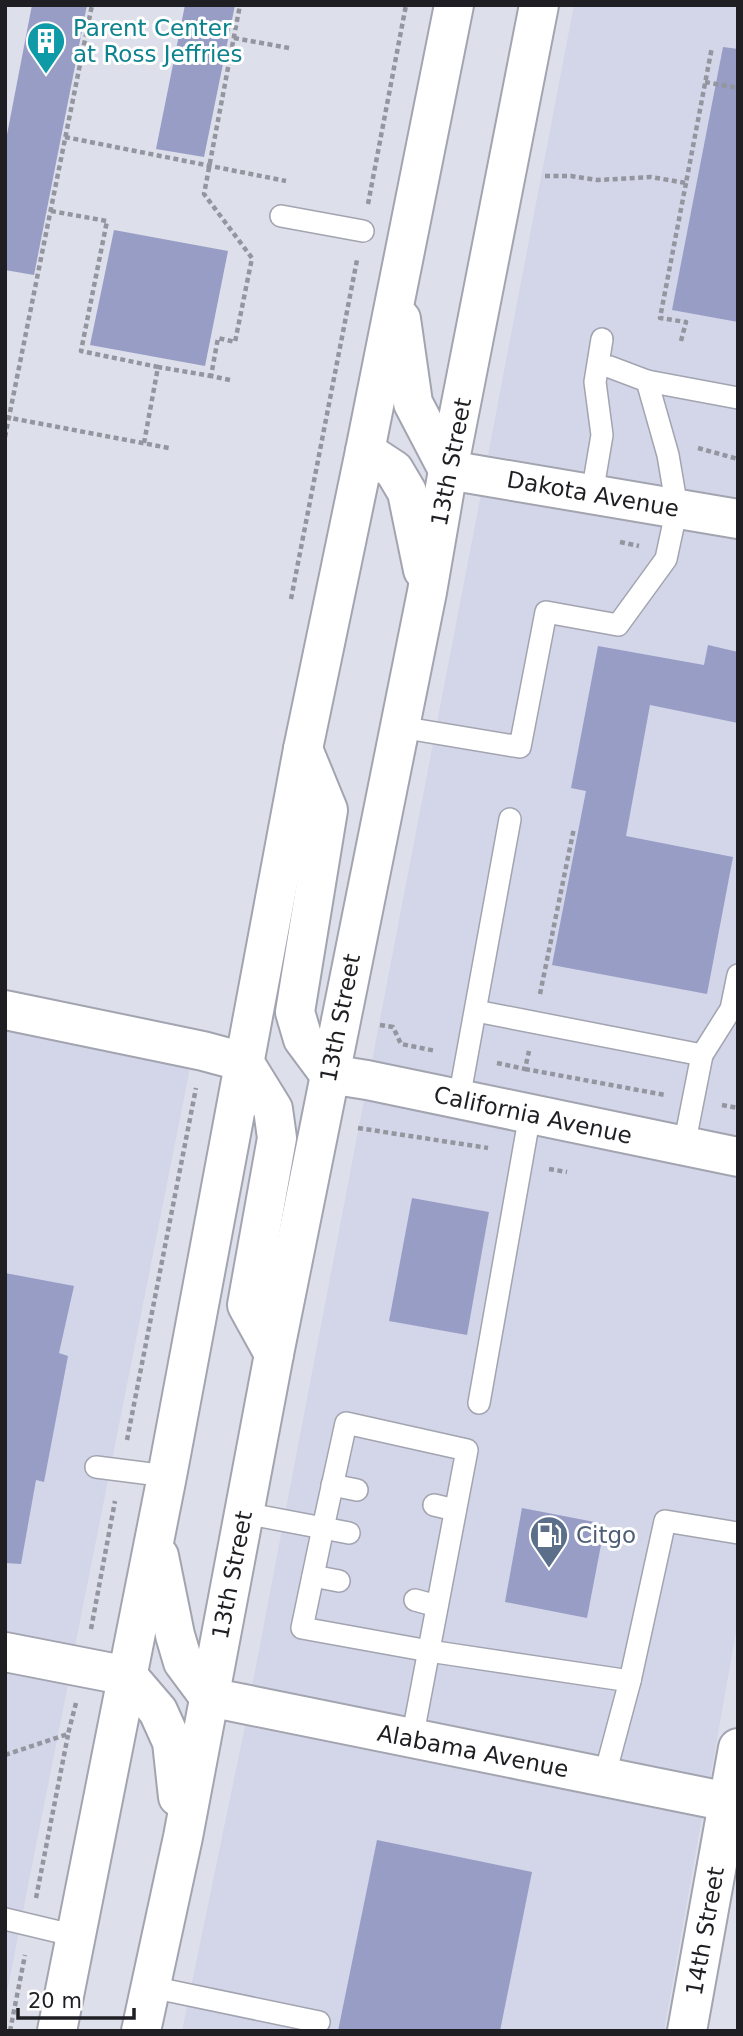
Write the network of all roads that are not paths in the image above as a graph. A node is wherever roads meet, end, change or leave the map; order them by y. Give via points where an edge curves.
1 (454, 5) edge
2 (539, 5) edge
3 (281, 216) dead end
4 (363, 231) road end
5 (397, 293) junction
6 (602, 339) dead end
7 (610, 367) dead end
8 (647, 381) junction
9 (738, 398) edge
10 (365, 451) junction
11 (448, 470) junction
12 (592, 494) junction
13 (677, 508) junction
14 (738, 519) edge
15 (427, 592) junction
16 (400, 727) junction
17 (303, 749) junction
18 (510, 819) dead end
19 (738, 975) edge
20 (5, 1010) edge
21 (476, 1011) junction
22 (702, 1055) junction
23 (244, 1062) junction
24 (329, 1074) junction
25 (459, 1099) junction
26 (530, 1114) junction
27 (684, 1146) junction
28 (738, 1157) edge
29 (274, 1354) junction
30 (479, 1403) dead end
31 (96, 1467) dead end
32 (167, 1476) junction
33 (332, 1485) junction
34 (357, 1490) dead end
35 (433, 1505) dead end
36 (455, 1510) junction
37 (244, 1513) junction
38 (323, 1528) junction
39 (349, 1532) dead end
40 (738, 1533) edge
41 (155, 1537) junction
42 (313, 1576) junction
43 (339, 1581) dead end
44 (415, 1600) dead end
45 (437, 1606) junction
46 (429, 1651) junction
47 (5, 1652) edge
48 (128, 1676) junction
49 (630, 1681) junction
50 (209, 1697) junction
51 (412, 1739) junction
52 (738, 1748) edge
53 (604, 1778) junction
54 (733, 1803) edge
55 (183, 1837) junction
56 (5, 1919) edge
57 (76, 1936) junction
58 (151, 1987) junction
59 (319, 2022) dead end
60 (57, 2031) edge
61 (141, 2031) edge
62 (687, 2031) edge

1 - 5 main road
2 - 11 main road, 13th Street
3 - 4 lane
5 - 10 main road
5 - 11 main road via 413,403
6 - 12 lane via 595,382 602,435
7 - 8 lane
8 - 9 lane
8 - 13 lane
10 - 15 main road via 394,470 407,492
10 - 17 main road
11 - 12 main road, Dakota Avenue
11 - 15 main road, 13th Street
12 - 13 main road, Dakota Avenue
13 - 14 main road, Dakota Avenue
13 - 16 lane via 666,559 618,625 546,612 520,747
15 - 16 main road, 13th Street
16 - 24 main road, 13th Street
17 - 23 main road
17 - 24 main road via 328,810 295,1012 303,1039
18 - 21 lane
19 - 22 lane via 730,1009
20 - 23 main road
21 - 22 lane
21 - 25 lane
22 - 27 lane
23 - 29 main road via 273,1109 277,1138 247,1305
23 - 32 main road
24 - 25 main road, California Avenue
24 - 29 main road, 13th Street
25 - 26 main road, California Avenue
26 - 27 main road, California Avenue
26 - 30 lane
27 - 28 main road, California Avenue
29 - 37 main road, 13th Street
31 - 32 lane
32 - 41 main road
33 - 34 lane
33 - 36 lane via 346,1423 467,1450
33 - 38 lane
35 - 36 lane
36 - 45 lane
37 - 38 lane
37 - 50 main road, 13th Street
38 - 39 lane
38 - 42 lane
40 - 49 lane via 665,1521
41 - 48 main road
41 - 50 main road via 183,1662
42 - 43 lane
42 - 46 lane via 302,1628
44 - 45 lane
45 - 46 lane
46 - 49 lane
46 - 51 lane
47 - 48 main road
48 - 55 main road via 158,1711 172,1742
48 - 57 main road
49 - 53 lane
50 - 51 main road, Alabama Avenue
50 - 55 main road, 13th Street
51 - 53 main road, Alabama Avenue
52 - 54 main road, 14th Street
53 - 54 main road, Alabama Avenue
54 - 62 main road, 14th Street
55 - 58 main road, 13th Street
56 - 57 lane
57 - 60 main road
58 - 59 lane
58 - 61 main road, 13th Street

